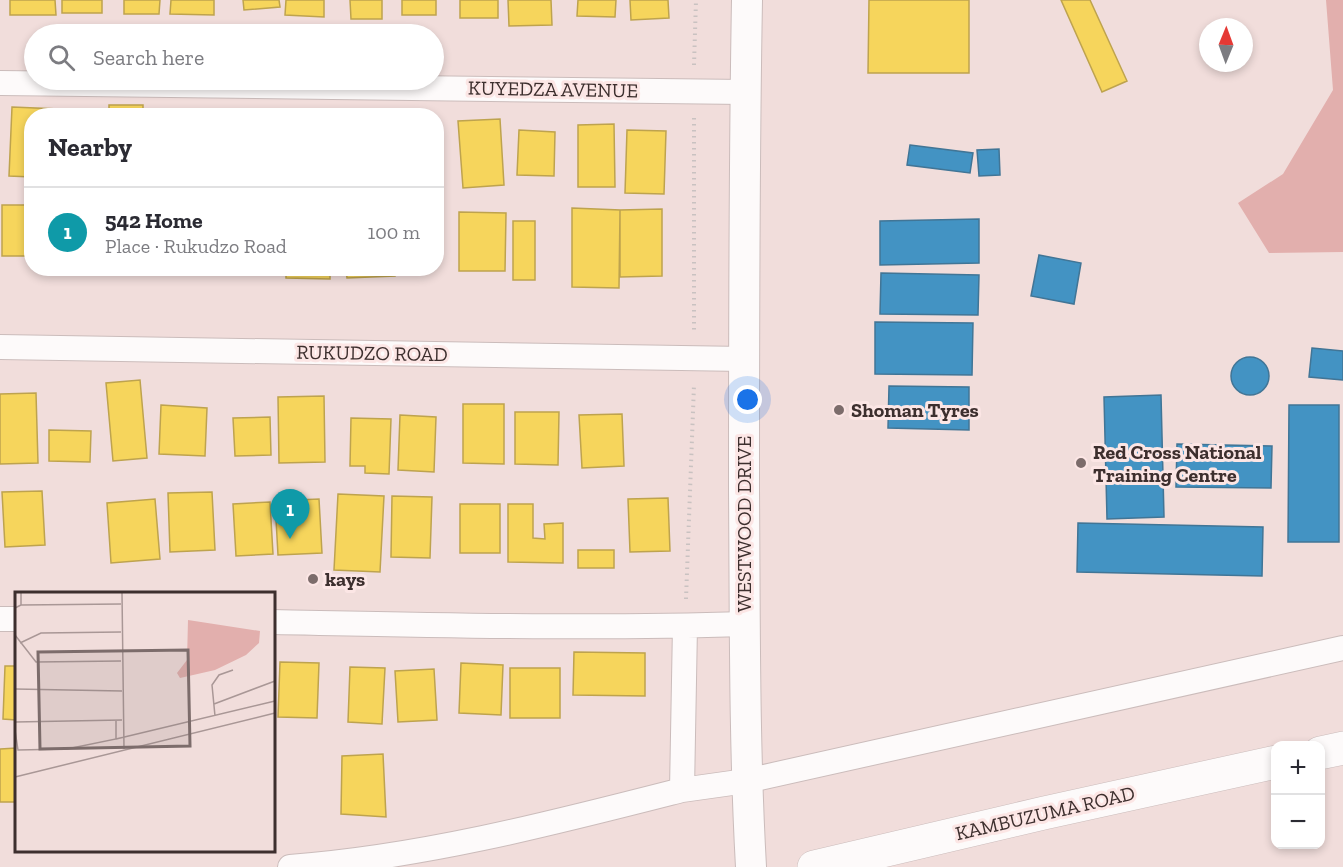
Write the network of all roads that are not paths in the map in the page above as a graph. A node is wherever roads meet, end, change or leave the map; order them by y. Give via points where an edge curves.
1 (747, 0) edge
2 (0, 83) edge
3 (24, 83) edge
4 (444, 88) edge
5 (745, 92) junction
6 (0, 347) edge
7 (744, 359) junction
8 (274, 622) edge
9 (745, 624) junction
10 (685, 626) junction
11 (1343, 648) edge
12 (1343, 748) edge
13 (1325, 752) edge
14 (1271, 763) edge
15 (746, 780) junction
16 (682, 790) junction
17 (290, 867) edge
18 (751, 867) edge
19 (814, 867) edge

1 - 5 street, WESTWOOD DRIVE
2 - 3 street, KUYEDZA AVENUE
4 - 5 street, KUYEDZA AVENUE
5 - 7 street, WESTWOOD DRIVE
6 - 7 street, RUKUDZO ROAD
7 - 9 street, WESTWOOD DRIVE
8 - 10 street
9 - 10 street
9 - 15 street, WESTWOOD DRIVE
10 - 16 street
11 - 15 street
12 - 13 main road
14 - 19 main road, KAMBUZUMA ROAD
15 - 16 street
15 - 18 street, WESTWOOD DRIVE
16 - 17 street via 472,840 345,863

